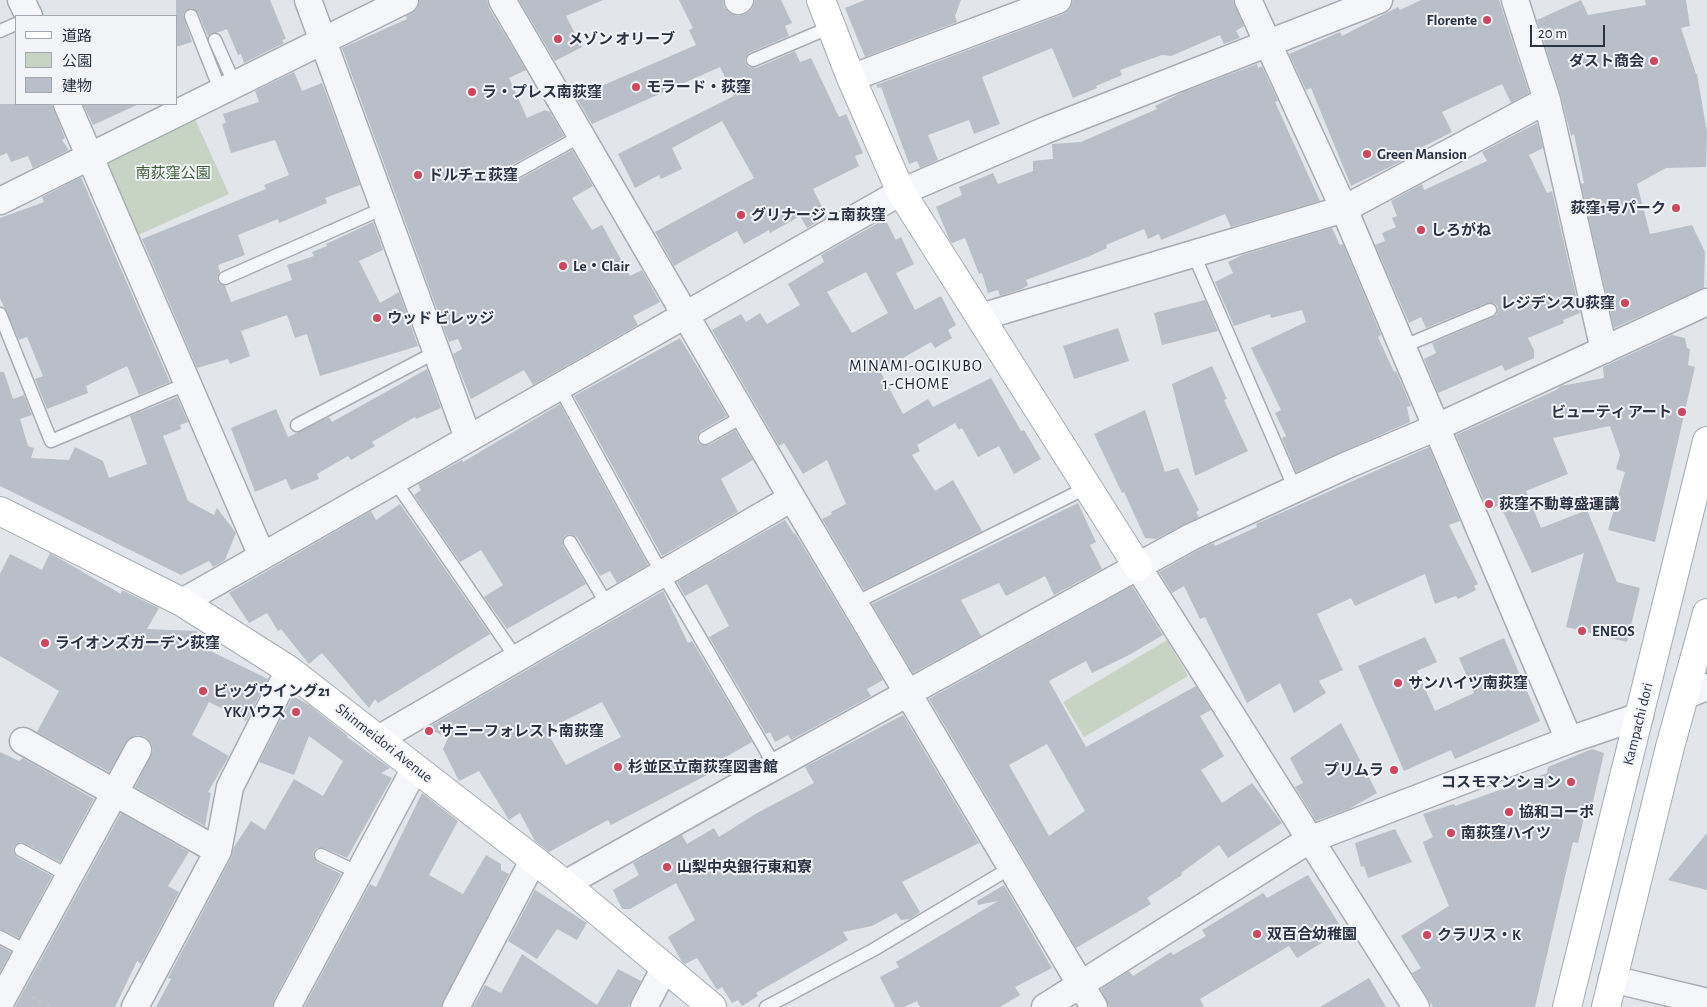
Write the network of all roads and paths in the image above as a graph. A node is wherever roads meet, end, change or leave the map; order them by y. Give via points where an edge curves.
1 (22, 0) edge
2 (308, 0) edge
3 (405, 0) edge
4 (502, 0) edge
5 (821, 0) edge
6 (1058, 0) edge
7 (1248, 0) edge
8 (1379, 0) edge
9 (1515, 0) edge
10 (28, 15) edge
11 (191, 16) dead end
12 (15, 24) edge
13 (831, 27) junction
14 (0, 31) edge
15 (215, 40) dead end
16 (323, 41) junction
17 (1270, 43) junction
18 (753, 60) dead end
19 (851, 78) junction
20 (228, 88) junction
21 (1547, 100) junction
22 (67, 105) edge
23 (582, 136) junction
24 (90, 156) junction
25 (514, 173) dead end
26 (902, 192) junction
27 (0, 201) edge
28 (384, 208) junction
29 (1344, 210) junction
30 (1194, 255) junction
31 (225, 278) dead end
32 (1707, 302) edge
33 (1490, 310) dead end
34 (0, 314) edge
35 (685, 314) junction
36 (982, 317) junction
37 (1402, 347) junction
38 (1604, 350) junction
39 (436, 352) junction
40 (188, 384) junction
41 (559, 386) junction
42 (744, 416) junction
43 (297, 425) dead end
44 (1435, 428) junction
45 (468, 438) junction
46 (705, 438) dead end
47 (1707, 441) edge
48 (394, 480) junction
49 (1088, 487) junction
50 (1295, 489) junction
51 (792, 498) junction
52 (0, 511) edge
53 (570, 542) dead end
54 (262, 556) junction
55 (1138, 567) junction
56 (664, 573) junction
57 (182, 602) junction
58 (855, 603) junction
59 (608, 606) junction
60 (1707, 612) edge
61 (517, 658) junction
62 (289, 670) junction
63 (1696, 691) edge
64 (908, 692) junction
65 (1640, 716) junction
66 (380, 738) junction
67 (1569, 740) junction
68 (24, 741) dead end
69 (138, 750) dead end
70 (775, 766) junction
71 (415, 768) junction
72 (115, 792) junction
73 (1309, 840) junction
74 (21, 850) dead end
75 (218, 851) junction
76 (321, 855) dead end
77 (533, 861) junction
78 (1012, 867) junction
79 (359, 874) junction
80 (69, 876) junction
81 (565, 884) junction
82 (0, 937) edge
83 (28, 952) junction
84 (664, 969) junction
85 (1612, 979) junction
86 (1081, 985) junction
87 (1707, 1002) edge
88 (0, 1003) edge
89 (135, 1007) edge
90 (287, 1007) edge
91 (456, 1007) edge
92 (644, 1007) edge
93 (712, 1007) edge
94 (766, 1007) edge
95 (1046, 1007) edge
96 (1094, 1007) edge
97 (1416, 1007) edge
98 (1567, 1007) edge
99 (1606, 1007) edge

1 - 10 street
2 - 16 street
3 - 16 street
4 - 23 street
5 - 13 street
6 - 19 street
7 - 17 street
8 - 17 street
9 - 21 street
11 - 20 lane
12 - 14 lane
13 - 18 lane
13 - 19 street
15 - 20 lane
16 - 20 street
16 - 28 street
17 - 26 street via 1046,130
17 - 29 street
19 - 26 street
20 - 24 street
21 - 29 street
21 - 38 street
22 - 24 street
23 - 25 lane
23 - 35 street
24 - 27 street
24 - 40 street
26 - 35 street
26 - 36 street
28 - 31 lane
28 - 39 street
29 - 30 street
29 - 37 street
30 - 36 street
30 - 50 lane
32 - 38 street
33 - 37 lane
34 - 40 lane via 51,441
35 - 41 street
35 - 42 street
36 - 49 street
37 - 44 street
38 - 44 street
39 - 43 lane
39 - 45 street
40 - 54 street
41 - 45 street
41 - 56 lane
42 - 46 lane
42 - 51 street
44 - 50 street
44 - 67 street
45 - 48 street
47 - 65 street, Kampachi dori
48 - 54 street
48 - 61 lane
49 - 55 street
49 - 58 lane
50 - 55 street
51 - 56 street
51 - 58 street
52 - 57 street, Shinmeidori Avenue
53 - 59 lane
54 - 57 street
55 - 64 street
55 - 73 street
56 - 59 street
56 - 70 lane
57 - 62 street, Shinmeidori Avenue
58 - 64 street
59 - 61 street
60 - 63 street
61 - 66 street
62 - 66 street, Shinmeidori Avenue
62 - 75 street via 230,788
63 - 85 street via 1668,756
64 - 70 street
64 - 78 street
65 - 67 street
65 - 98 street, Kampachi dori
66 - 71 street, Shinmeidori Avenue
67 - 73 street
68 - 72 street
69 - 72 street
70 - 81 street
71 - 77 street, Shinmeidori Avenue
71 - 79 street
72 - 75 street
72 - 80 street
73 - 86 street
73 - 97 street
74 - 80 lane
75 - 89 street
76 - 79 lane
77 - 81 street, Shinmeidori Avenue
77 - 91 street
78 - 86 street
78 - 94 lane via 873,950
79 - 90 street
80 - 83 street
81 - 84 street, Shinmeidori Avenue
82 - 83 lane
83 - 88 street
84 - 92 street
84 - 93 street, Shinmeidori Avenue
85 - 87 street
85 - 99 street
86 - 95 street
86 - 96 street

